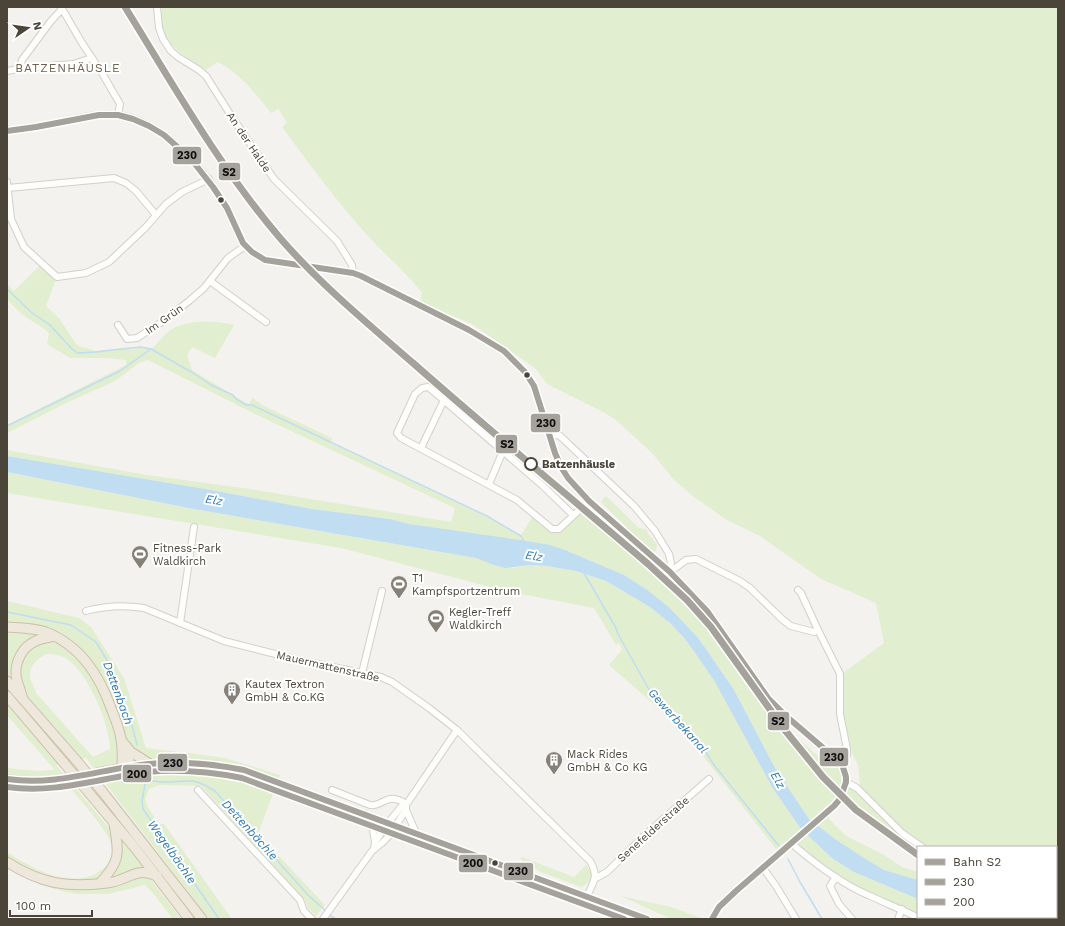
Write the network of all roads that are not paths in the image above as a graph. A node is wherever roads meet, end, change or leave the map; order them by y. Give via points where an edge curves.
1 (157, 7) edge
2 (62, 8) edge
3 (92, 58) junction
4 (25, 68) junction
5 (7, 71) edge
6 (118, 115) junction
7 (7, 130) edge
8 (209, 179) junction
9 (7, 185) edge
10 (156, 215) junction
11 (245, 246) junction
12 (353, 273) junction
13 (210, 281) junction
14 (266, 322) dead end
15 (118, 325) dead end
16 (444, 400) junction
17 (550, 436) junction
18 (421, 448) junction
19 (503, 451) junction
20 (488, 484) junction
21 (590, 501) junction
22 (573, 515) junction
23 (194, 527) dead end
24 (670, 572) junction
25 (798, 590) dead end
26 (382, 591) dead end
27 (86, 611) dead end
28 (180, 623) junction
29 (7, 627) edge
30 (818, 630) junction
31 (54, 636) junction
32 (362, 673) junction
33 (7, 680) edge
34 (7, 696) edge
35 (22, 698) junction
36 (457, 730) junction
37 (124, 744) junction
38 (150, 764) junction
39 (842, 764) junction
40 (126, 767) junction
41 (98, 772) dead end
42 (7, 779) edge
43 (65, 779) dead end
44 (709, 779) dead end
45 (846, 782) junction
46 (198, 790) dead end
47 (332, 790) dead end
48 (406, 807) junction
49 (365, 814) junction
50 (114, 823) junction
51 (388, 823) junction
52 (396, 826) junction
53 (416, 833) junction
54 (794, 841) junction
55 (374, 846) junction
56 (921, 846) edge
57 (7, 862) edge
58 (762, 868) junction
59 (157, 876) junction
60 (836, 877) junction
61 (596, 878) junction
62 (100, 883) junction
63 (588, 896) junction
64 (902, 909) junction
65 (713, 917) edge
66 (917, 917) edge
67 (323, 918) edge
68 (189, 919) edge
69 (202, 919) edge
70 (312, 919) edge
71 (648, 919) edge
72 (709, 919) edge
73 (796, 919) edge
74 (852, 919) edge
75 (898, 919) edge

1 - 12 street, An der Halde via 159,28 170,51 206,76 274,178 337,241 352,265
2 - 3 street
2 - 4 street via 22,60
3 - 4 street via 73,64
3 - 6 street via 120,104
4 - 5 street
6 - 7 street via 81,117
6 - 8 street via 145,123 183,151
8 - 10 street via 180,193
8 - 11 street
9 - 10 street via 114,178 136,191
9 - 10 street via 12,219 24,246 56,277 86,273 109,262
11 - 12 street via 265,260
11 - 13 street, Im Grün via 228,258
12 - 17 street via 469,330 504,352 525,372 534,386
13 - 14 street
13 - 15 street, Im Grün via 189,302 137,338 127,339
16 - 18 street
16 - 18 street via 428,387 415,394 410,404 397,433 400,438
16 - 19 street
17 - 21 street via 565,474
17 - 24 street via 559,435 634,506 655,531 668,554
18 - 20 street
19 - 20 street
19 - 22 street
20 - 22 street via 517,500 552,529 559,529
21 - 22 street
21 - 24 street
23 - 28 street
24 - 30 street via 686,560 696,559 750,588 791,626 814,632
24 - 39 street via 707,611 768,698
25 - 30 street via 802,593
26 - 32 street
27 - 28 street, Mauermattenstraße via 135,606
28 - 32 street, Mauermattenstraße via 224,641
29 - 31 highway via 33,629
30 - 39 street via 840,674 840,714 847,749
31 - 35 highway via 34,641 19,658 16,675
31 - 37 highway via 77,651 89,664 110,704
32 - 36 street, Mauermattenstraße via 392,682
33 - 35 highway
34 - 50 highway, bridge
35 - 69 highway, bridge via 102,791
36 - 48 street
36 - 61 street, Mauermattenstraße via 590,861
37 - 38 highway via 131,752
37 - 40 highway
38 - 40 street
38 - 49 street via 199,763 244,770
39 - 45 street
40 - 41 main road
42 - 43 main road via 40,782
44 - 61 street, Senefelderstraße via 607,872
45 - 54 street via 840,799 827,814
45 - 56 street via 858,788 902,832
46 - 70 street via 300,900 304,911
47 - 48 street via 370,806 394,798
48 - 51 street via 401,807
48 - 52 street
48 - 53 street
49 - 51 street
49 - 55 street via 373,830
50 - 59 highway
50 - 62 highway via 118,847 116,860
51 - 52 street
51 - 55 street
52 - 53 street
52 - 55 street via 382,844
53 - 63 street
54 - 58 street
54 - 60 street via 809,859
55 - 67 street
57 - 62 highway via 55,884 87,886
58 - 65 street via 736,891
58 - 73 street
59 - 62 highway via 142,872 118,881
59 - 68 highway
60 - 64 street via 867,895
60 - 74 street via 830,886 839,904
61 - 63 street
63 - 71 street
64 - 66 street
64 - 75 street
65 - 72 street

